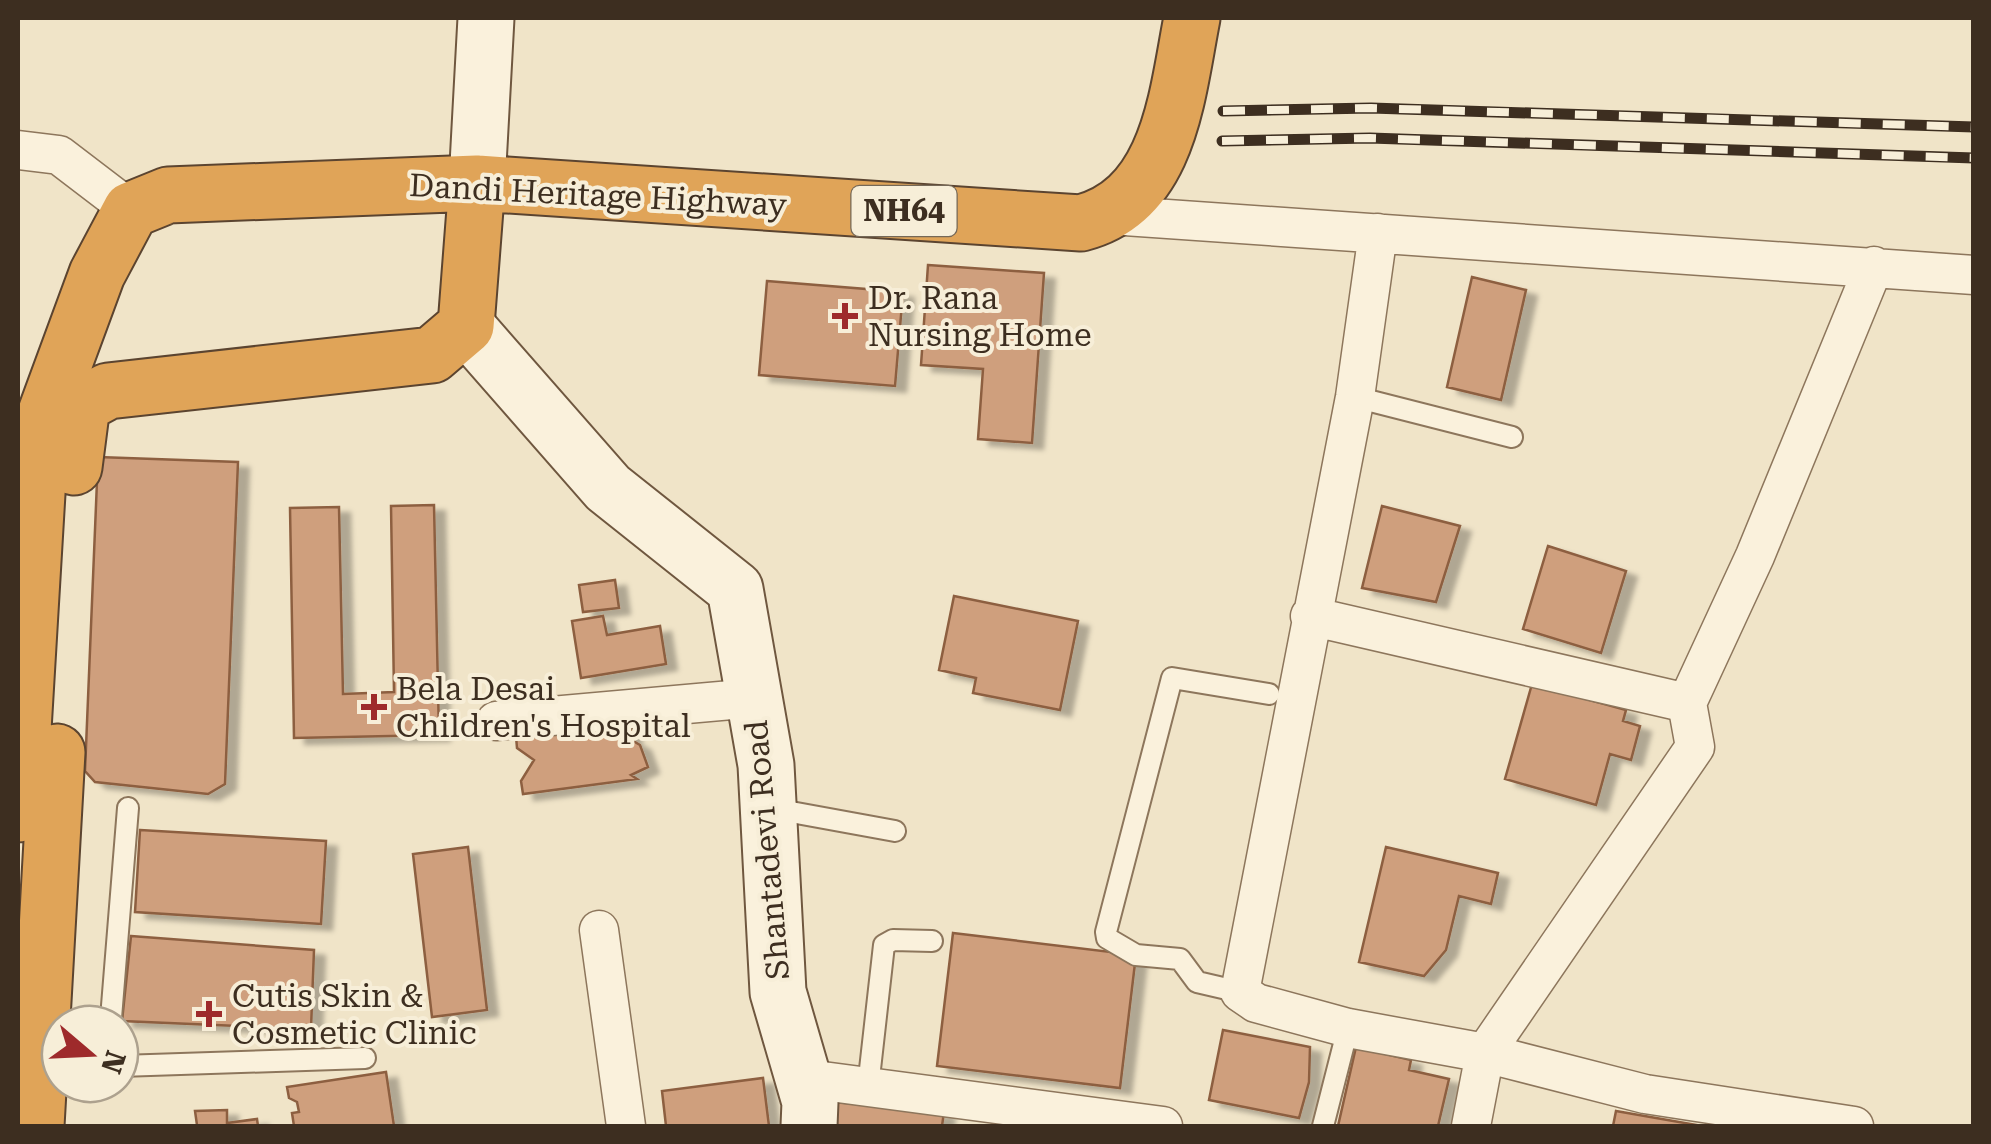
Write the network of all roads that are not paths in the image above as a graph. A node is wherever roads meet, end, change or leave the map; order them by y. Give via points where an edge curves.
1 (486, 18) edge
2 (1192, 18) edge
3 (18, 150) edge
4 (477, 183) junction
5 (131, 210) junction
6 (1110, 215) junction
7 (1378, 233) junction
8 (1874, 266) junction
9 (1974, 276) edge
10 (466, 326) junction
11 (77, 396) junction
12 (1355, 397) junction
13 (1512, 438) dead end
14 (26, 495) edge
15 (1310, 616) junction
16 (23, 690) edge
17 (1269, 694) dead end
18 (754, 698) junction
19 (1687, 703) junction
20 (496, 721) dead end
21 (128, 808) dead end
22 (768, 808) junction
23 (18, 814) edge
24 (895, 831) dead end
25 (599, 930) dead end
26 (932, 942) dead end
27 (1240, 992) junction
28 (52, 1004) edge
29 (113, 1004) edge
30 (1348, 1028) junction
31 (1486, 1053) junction
32 (365, 1058) dead end
33 (140, 1065) edge
34 (868, 1087) junction
35 (805, 1102) edge
36 (626, 1126) edge
37 (1164, 1126) edge
38 (1323, 1126) edge
39 (1472, 1126) edge
40 (1854, 1126) edge

1 - 4 street
2 - 6 highway via 1170,132 1140,187
3 - 5 street via 58,155
4 - 5 highway, Dandi Heritage Highway / NH64 via 168,195
4 - 6 highway, Dandi Heritage Highway / NH64 via 1081,223
4 - 10 highway
5 - 11 highway via 97,274
6 - 7 street
7 - 8 street
7 - 12 street
8 - 9 street
8 - 19 street
10 - 11 highway via 432,355
10 - 18 street, Shantadevi Road via 608,488 735,589
11 - 14 highway via 38,442
11 - 28 highway
12 - 13 lane
12 - 15 street
14 - 16 highway
15 - 19 street
15 - 27 street
16 - 23 highway
17 - 27 lane via 1172,678 1106,932 1136,955 1175,957 1197,982
18 - 20 street
18 - 22 street, Shantadevi Road
19 - 31 street via 1695,747
21 - 29 lane
22 - 24 lane
22 - 35 street, Shantadevi Road via 778,992
25 - 36 street
26 - 34 lane via 884,945
27 - 30 street via 1256,1003
30 - 31 street
30 - 38 lane
31 - 39 street
31 - 40 street via 1645,1094
32 - 33 lane
34 - 35 street
34 - 37 street

